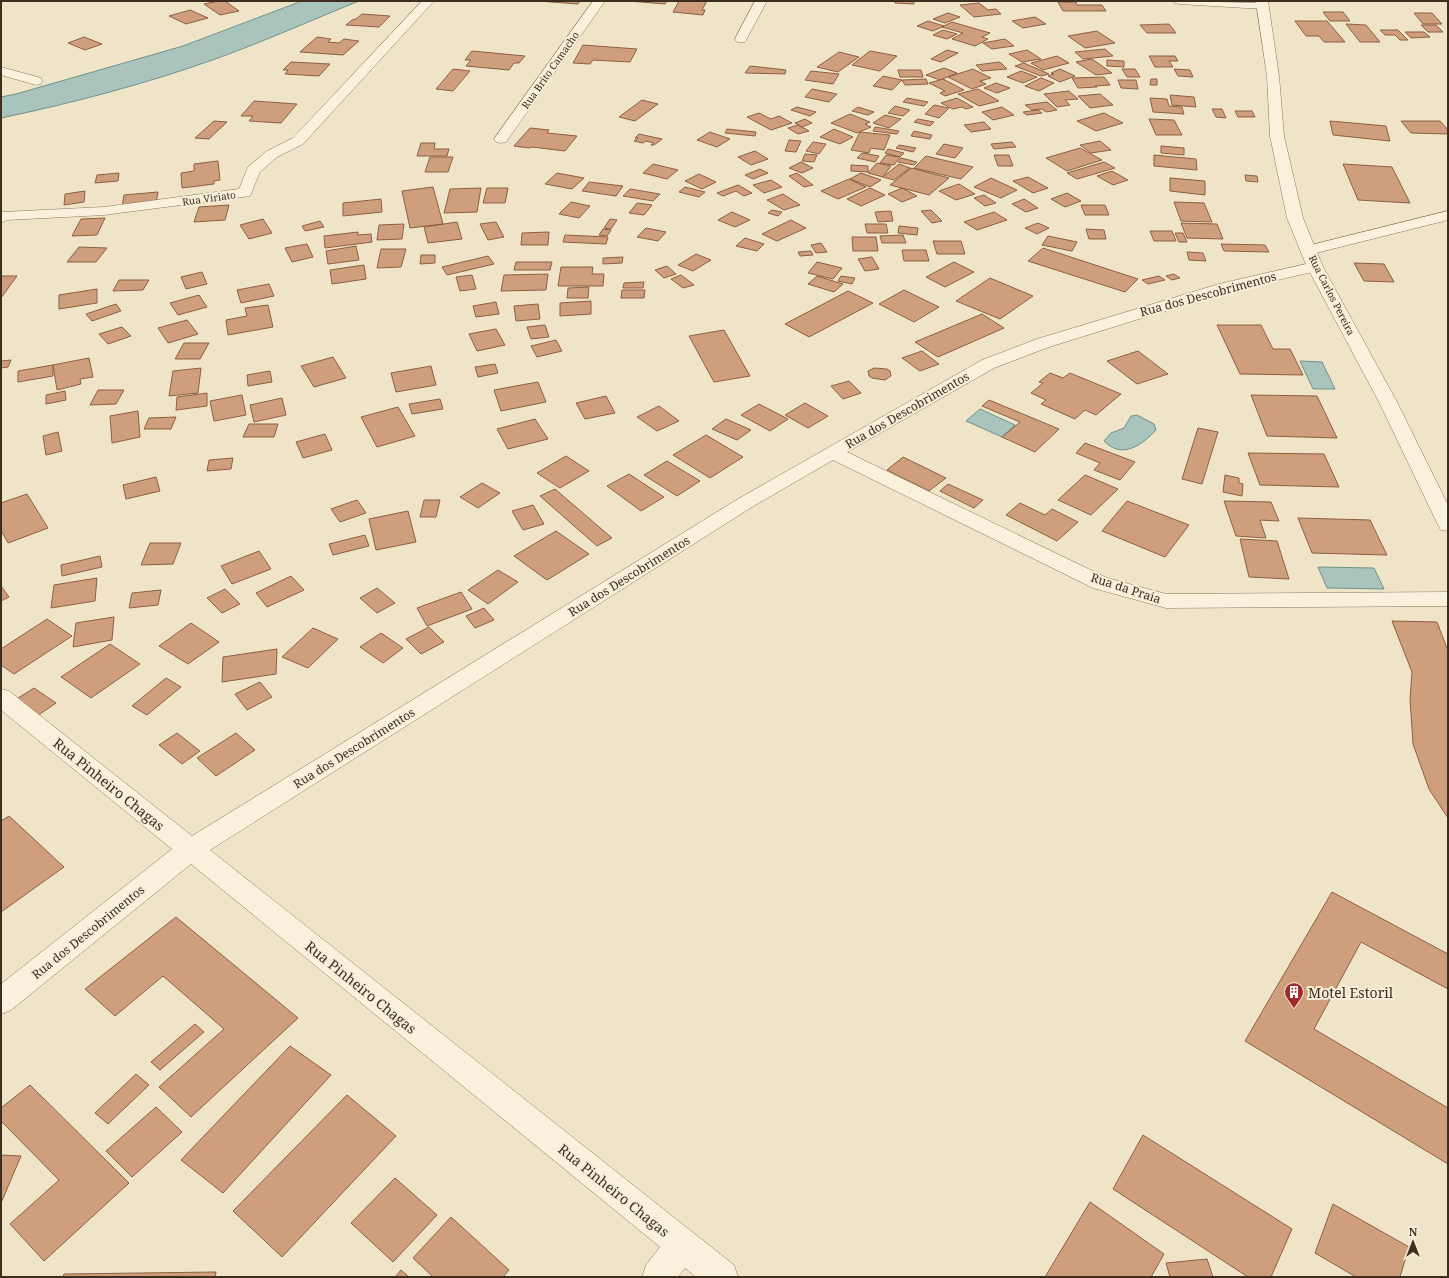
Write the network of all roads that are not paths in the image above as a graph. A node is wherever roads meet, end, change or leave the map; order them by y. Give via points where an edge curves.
1 (428, 1) edge
2 (599, 1) edge
3 (761, 1) edge
4 (1179, 1) edge
5 (1263, 4) edge
6 (741, 39) dead end
7 (1, 71) edge
8 (36, 81) dead end
9 (501, 139) dead end
10 (1448, 215) edge
11 (1, 218) edge
12 (1312, 258) junction
13 (832, 452) junction
14 (1448, 525) edge
15 (1448, 599) edge
16 (1, 697) edge
17 (190, 850) junction
18 (1, 1001) edge
19 (682, 1245) junction
20 (658, 1277) edge
21 (722, 1277) edge

1 - 11 street, Rua Viriato via 298,141 272,154 253,170 245,193 104,211
2 - 9 street, Rua Brito Camacho
3 - 6 street
4 - 5 street
5 - 12 street, Rua Carlos Pereira via 1273,76 1277,136 1295,218
7 - 8 street
10 - 12 street, Rua dos Descobrimentos
12 - 13 street, Rua dos Descobrimentos via 1087,329 995,361
12 - 14 street, Rua Carlos Pereira via 1388,402
13 - 15 street, Rua da Praia via 1100,583 1166,601
13 - 17 street, Rua dos Descobrimentos
16 - 17 street, Rua Pinheiro Chagas
17 - 18 street, Rua dos Descobrimentos
17 - 19 street, Rua Pinheiro Chagas
19 - 20 street
19 - 21 street, Rua Pinheiro Chagas

